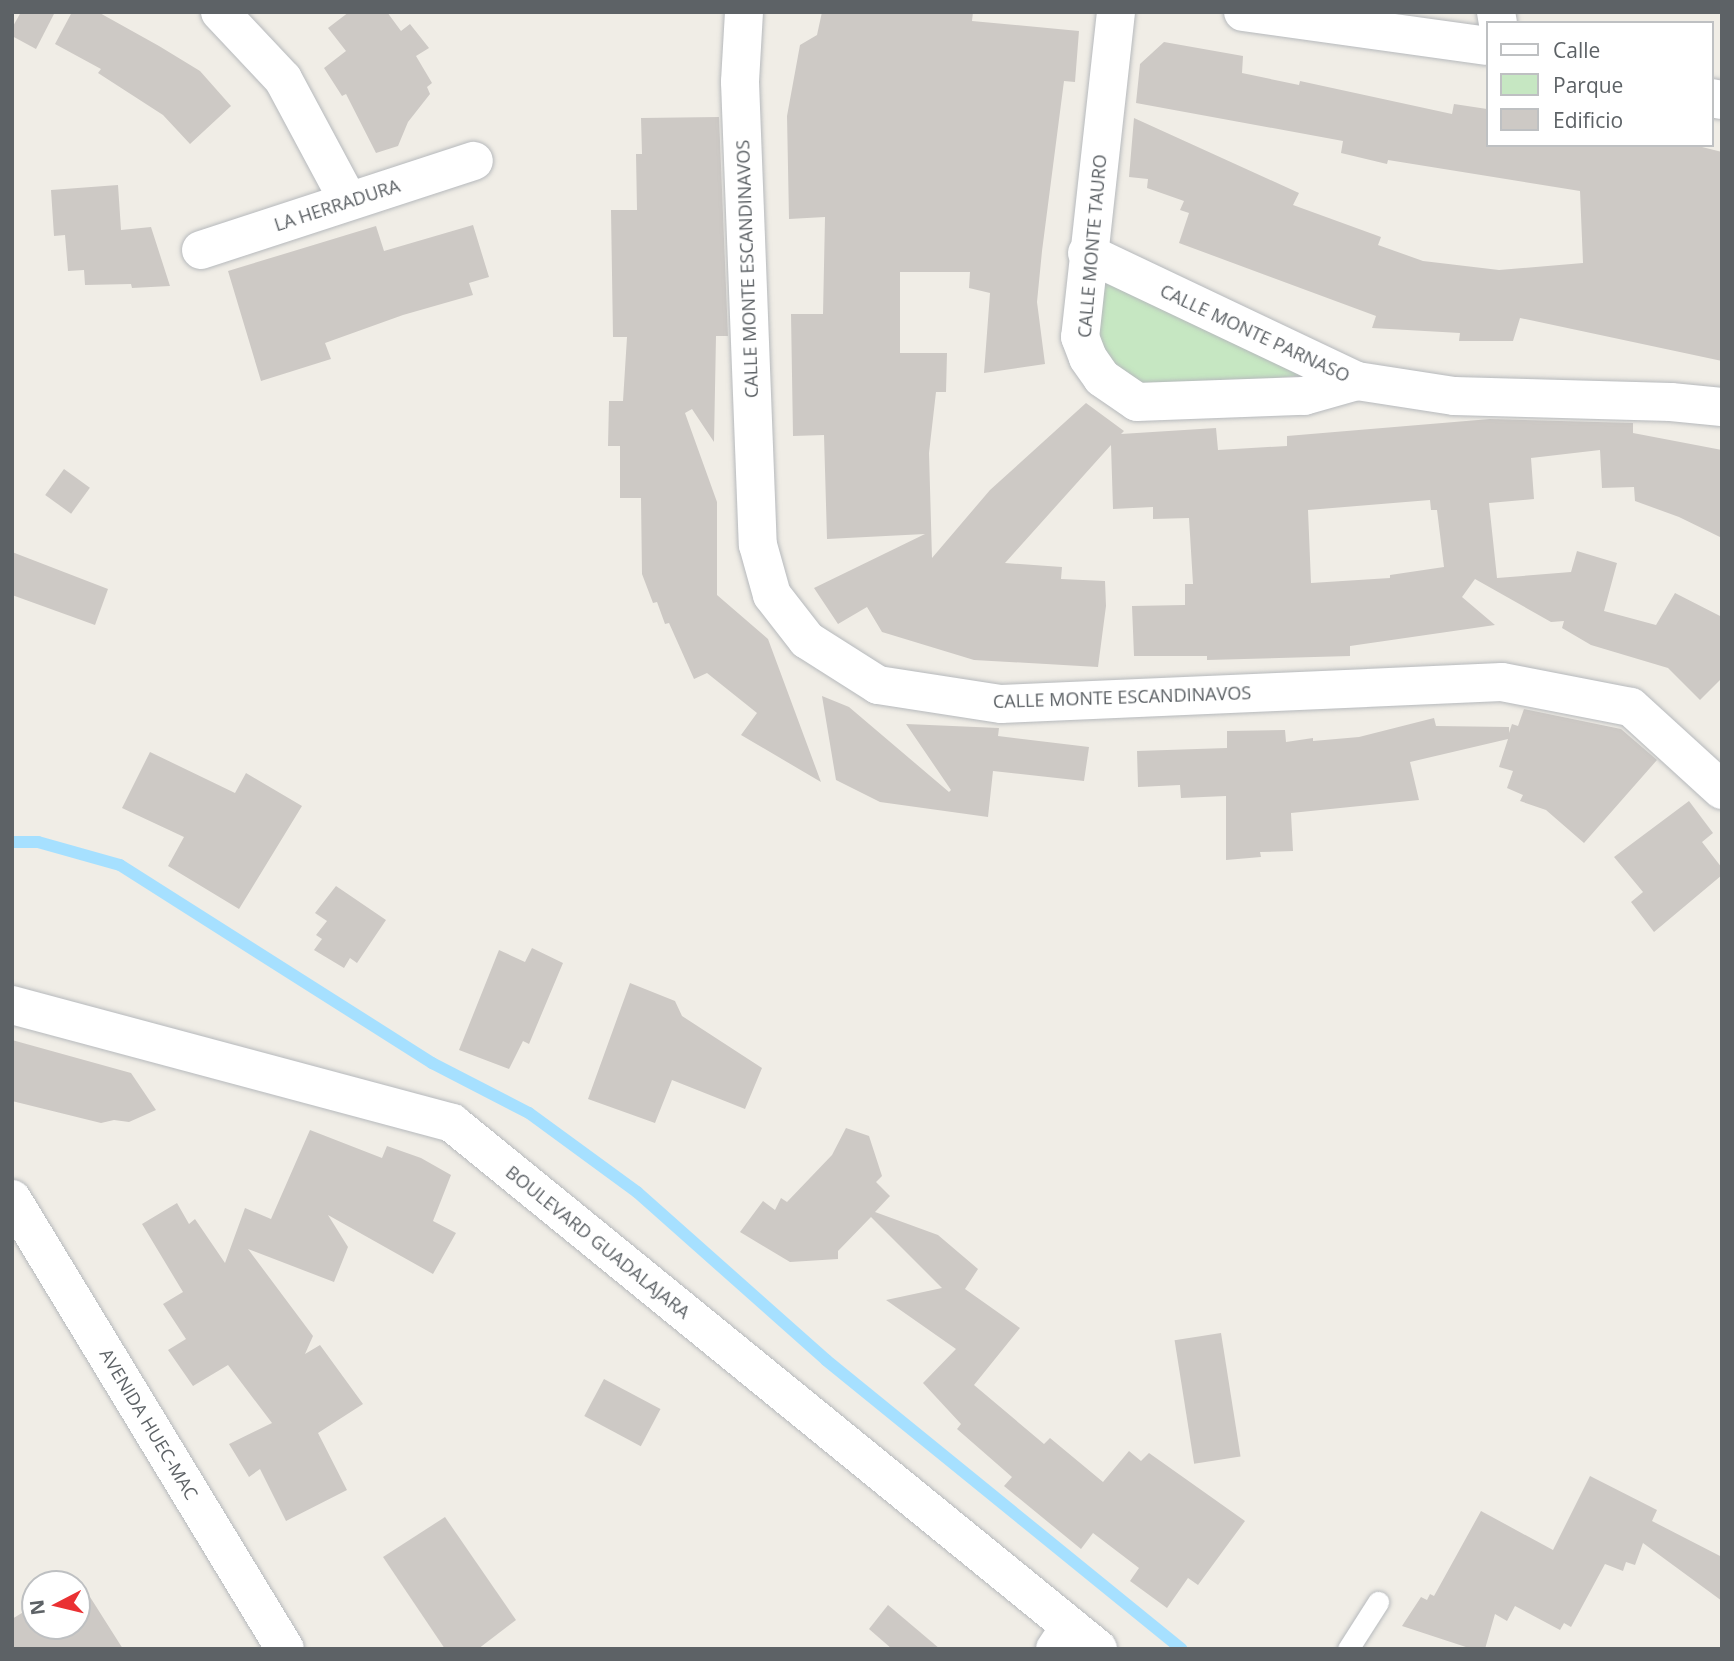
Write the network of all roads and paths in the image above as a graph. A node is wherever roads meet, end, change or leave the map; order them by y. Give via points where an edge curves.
1 (220, 12) edge
2 (744, 12) edge
3 (1116, 12) edge
4 (1243, 12) edge
5 (1486, 46) edge
6 (474, 161) dead end
7 (348, 200) junction
8 (201, 250) dead end
9 (1087, 253) junction
10 (1357, 381) junction
11 (1722, 407) edge
12 (1722, 790) edge
13 (12, 1005) edge
14 (12, 1199) edge
15 (1378, 1602) dead end
16 (1074, 1641) edge
17 (285, 1649) edge
18 (1348, 1649) edge

1 - 7 street via 283,79
2 - 12 street, CALLE MONTE ESCANDINAVOS via 740,82 758,545 772,594 807,640 878,685 1001,704 1502,682 1631,707
3 - 9 street, CALLE MONTE TAURO
4 - 5 street
6 - 7 street, LA HERRADURA
7 - 8 street, LA HERRADURA
9 - 10 street, CALLE MONTE PARNASO
9 - 10 street, CALLE MONTE TAURO via 1080,337 1102,378 1137,402 1304,396
10 - 11 street, CALLE MONTE PARNASO via 1454,396
13 - 16 street, BOULEVARD GUADALAJARA via 452,1123
14 - 17 street, AVENIDA HUEC-MAC
15 - 18 lane

